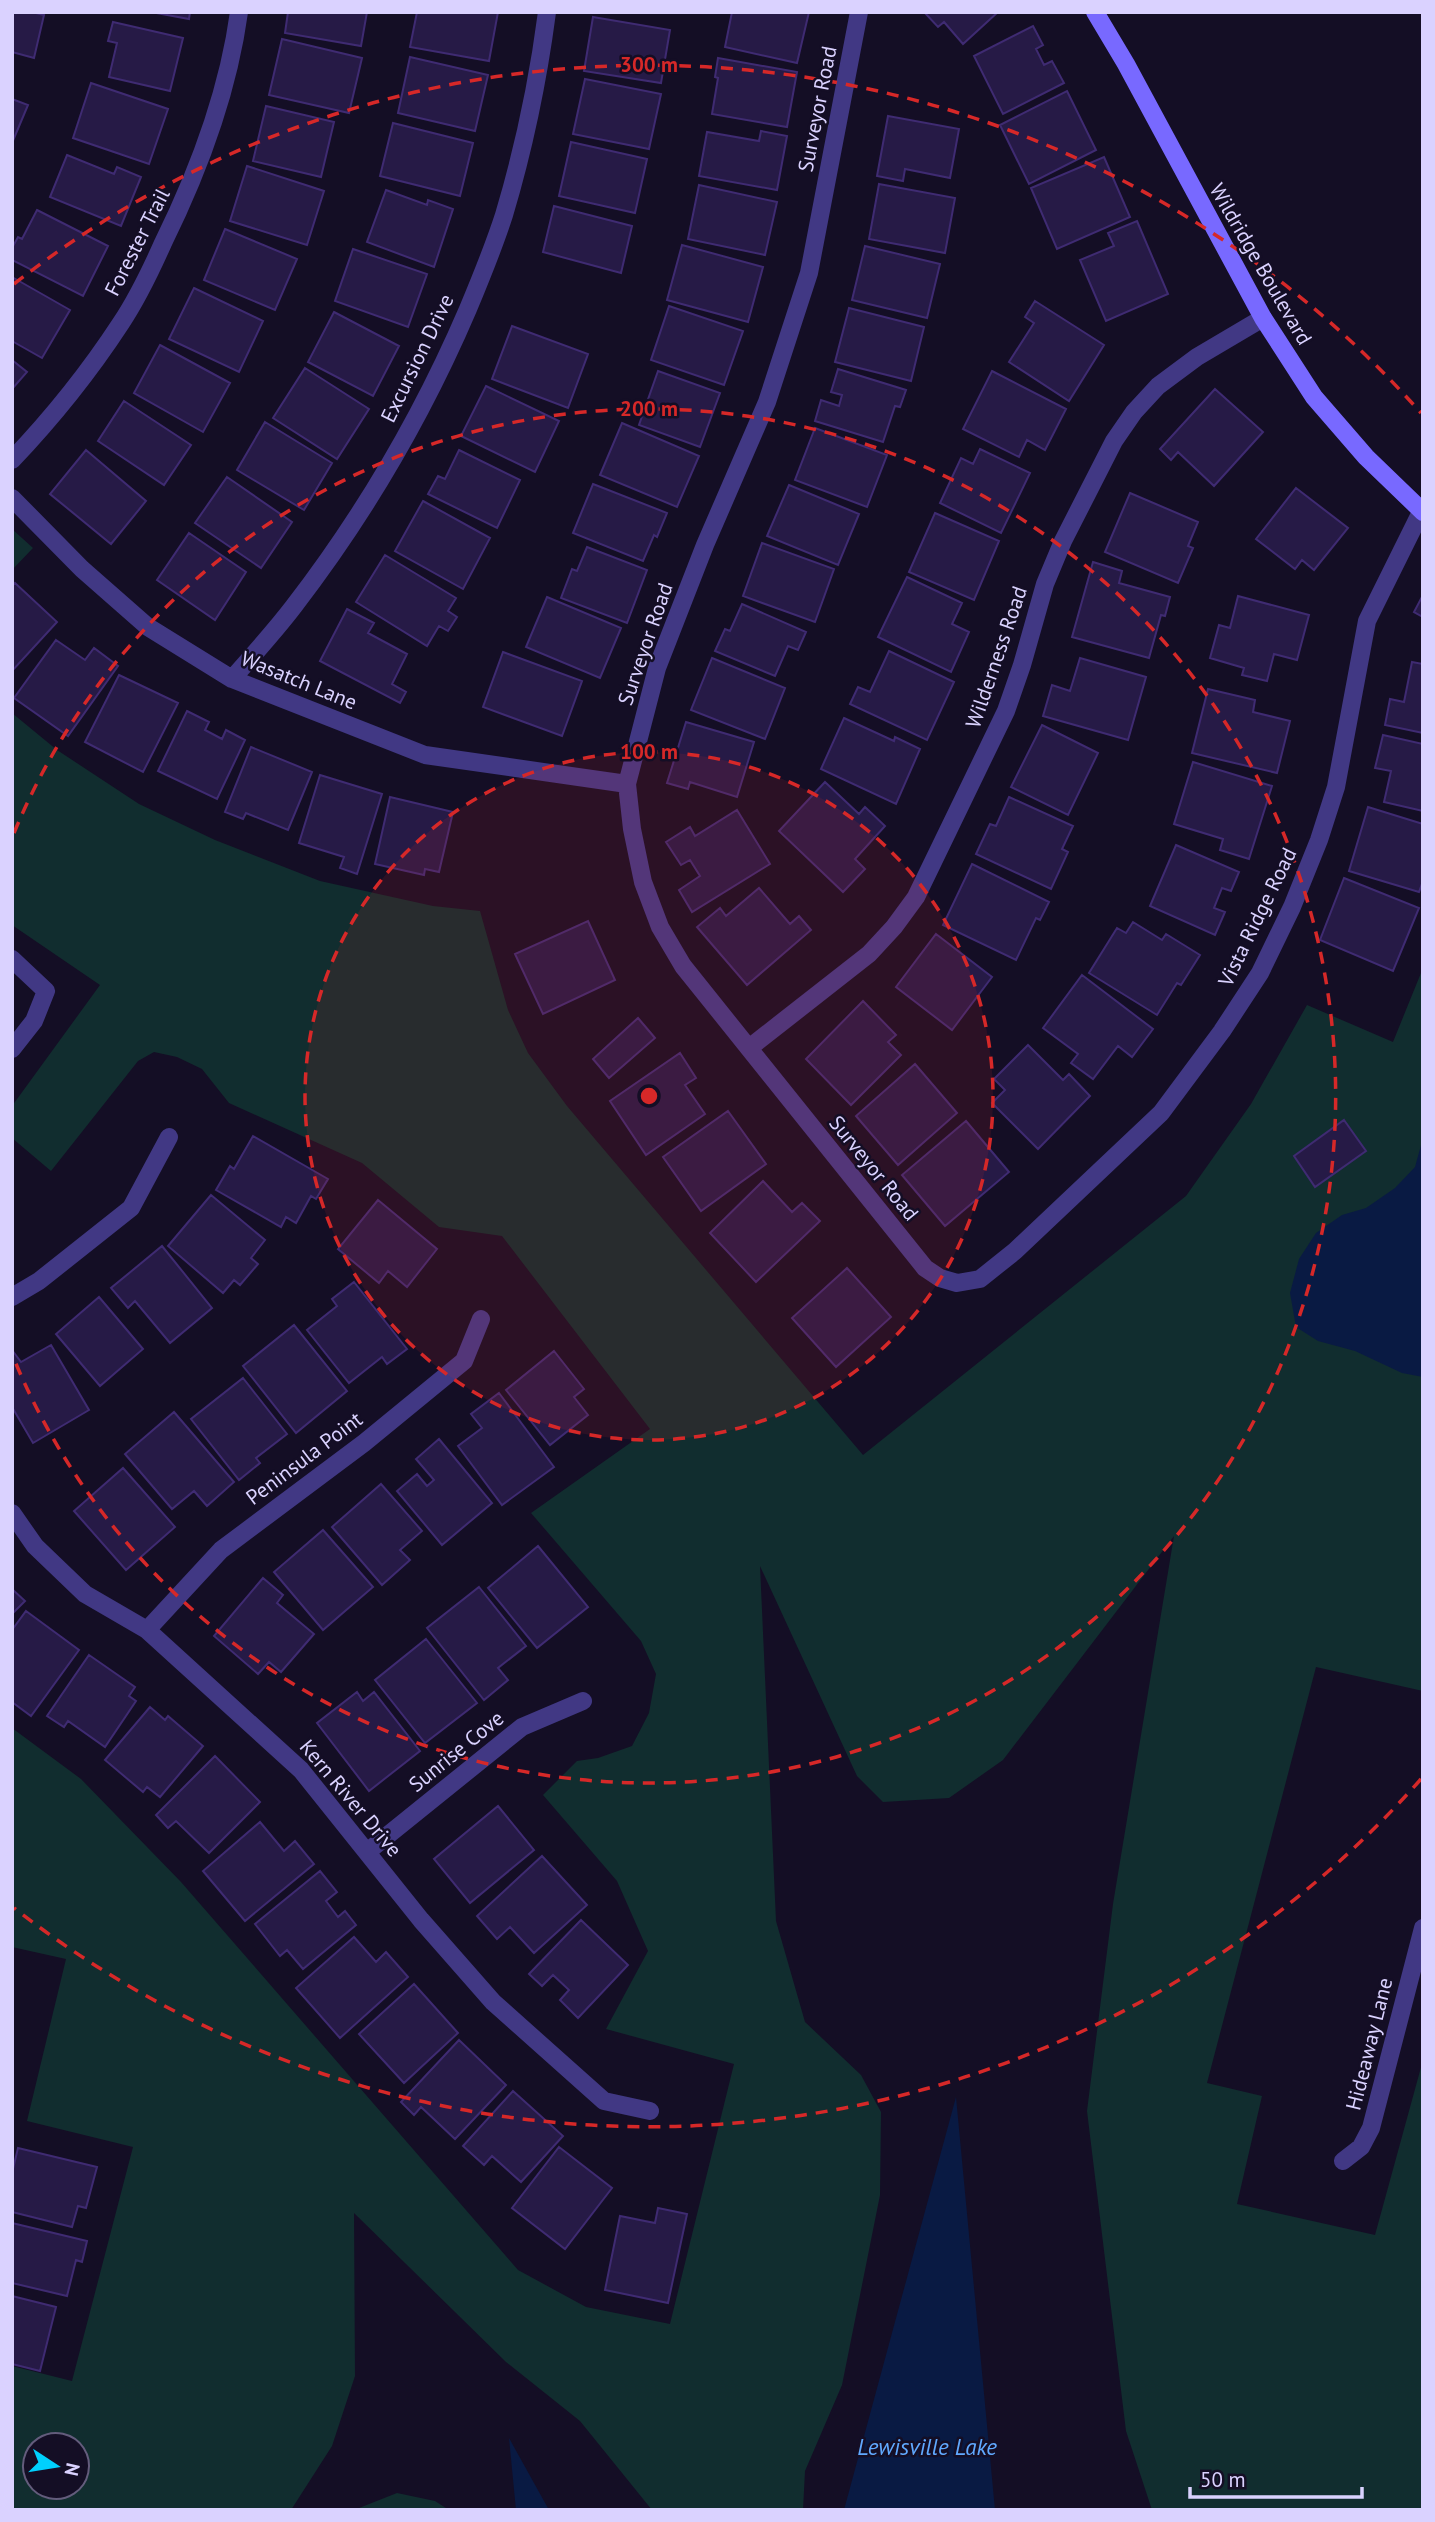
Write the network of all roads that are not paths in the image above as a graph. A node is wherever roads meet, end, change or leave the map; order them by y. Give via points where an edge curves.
1 (239, 12) edge
2 (547, 12) edge
3 (859, 12) edge
4 (1095, 12) edge
5 (1263, 318) junction
6 (12, 460) edge
7 (12, 499) edge
8 (1422, 510) edge
9 (232, 679) junction
10 (627, 785) junction
11 (12, 959) edge
12 (749, 1048) junction
13 (12, 1049) edge
14 (169, 1137) dead end
15 (957, 1283) joint
16 (12, 1297) edge
17 (481, 1320) dead end
18 (12, 1513) edge
19 (147, 1630) junction
20 (583, 1701) dead end
21 (367, 1852) junction
22 (1423, 1928) edge
23 (650, 2111) dead end
24 (1343, 2161) dead end

1 - 6 street, Forester Trail via 217,113 190,190 155,260 122,321 45,425
2 - 9 street, Excursion Drive via 524,143 503,217 447,356 415,421 338,545 293,608
3 - 10 street, Surveyor Road via 809,273 767,402 657,668
4 - 5 street, Wildridge Boulevard
5 - 8 street, Wildridge Boulevard via 1314,397
5 - 12 street, Wilderness Road via 1197,357 1158,386 1134,412 1114,441 1063,541 1006,711 916,897 869,954
7 - 9 street, Wasatch Lane via 148,627
8 - 15 street, Vista Ridge Road via 1367,621 1336,787 1319,841 1260,973 1161,1113 1015,1251 980,1279
9 - 10 street, Wasatch Lane via 425,755
10 - 12 street, Surveyor Road via 643,882 660,927 683,966
11 - 13 street via 46,991 34,1021
12 - 15 street, Surveyor Road via 925,1268
14 - 16 street via 131,1208
17 - 19 street, Peninsula Point via 464,1361 221,1550
18 - 19 street, Kern River Drive via 36,1546 85,1594
19 - 21 street, Kern River Drive via 301,1769
20 - 21 street, Sunrise Cove via 522,1727
21 - 23 street, Kern River Drive via 493,2001 604,2101
22 - 24 street, Hideaway Lane via 1371,2128 1361,2147

